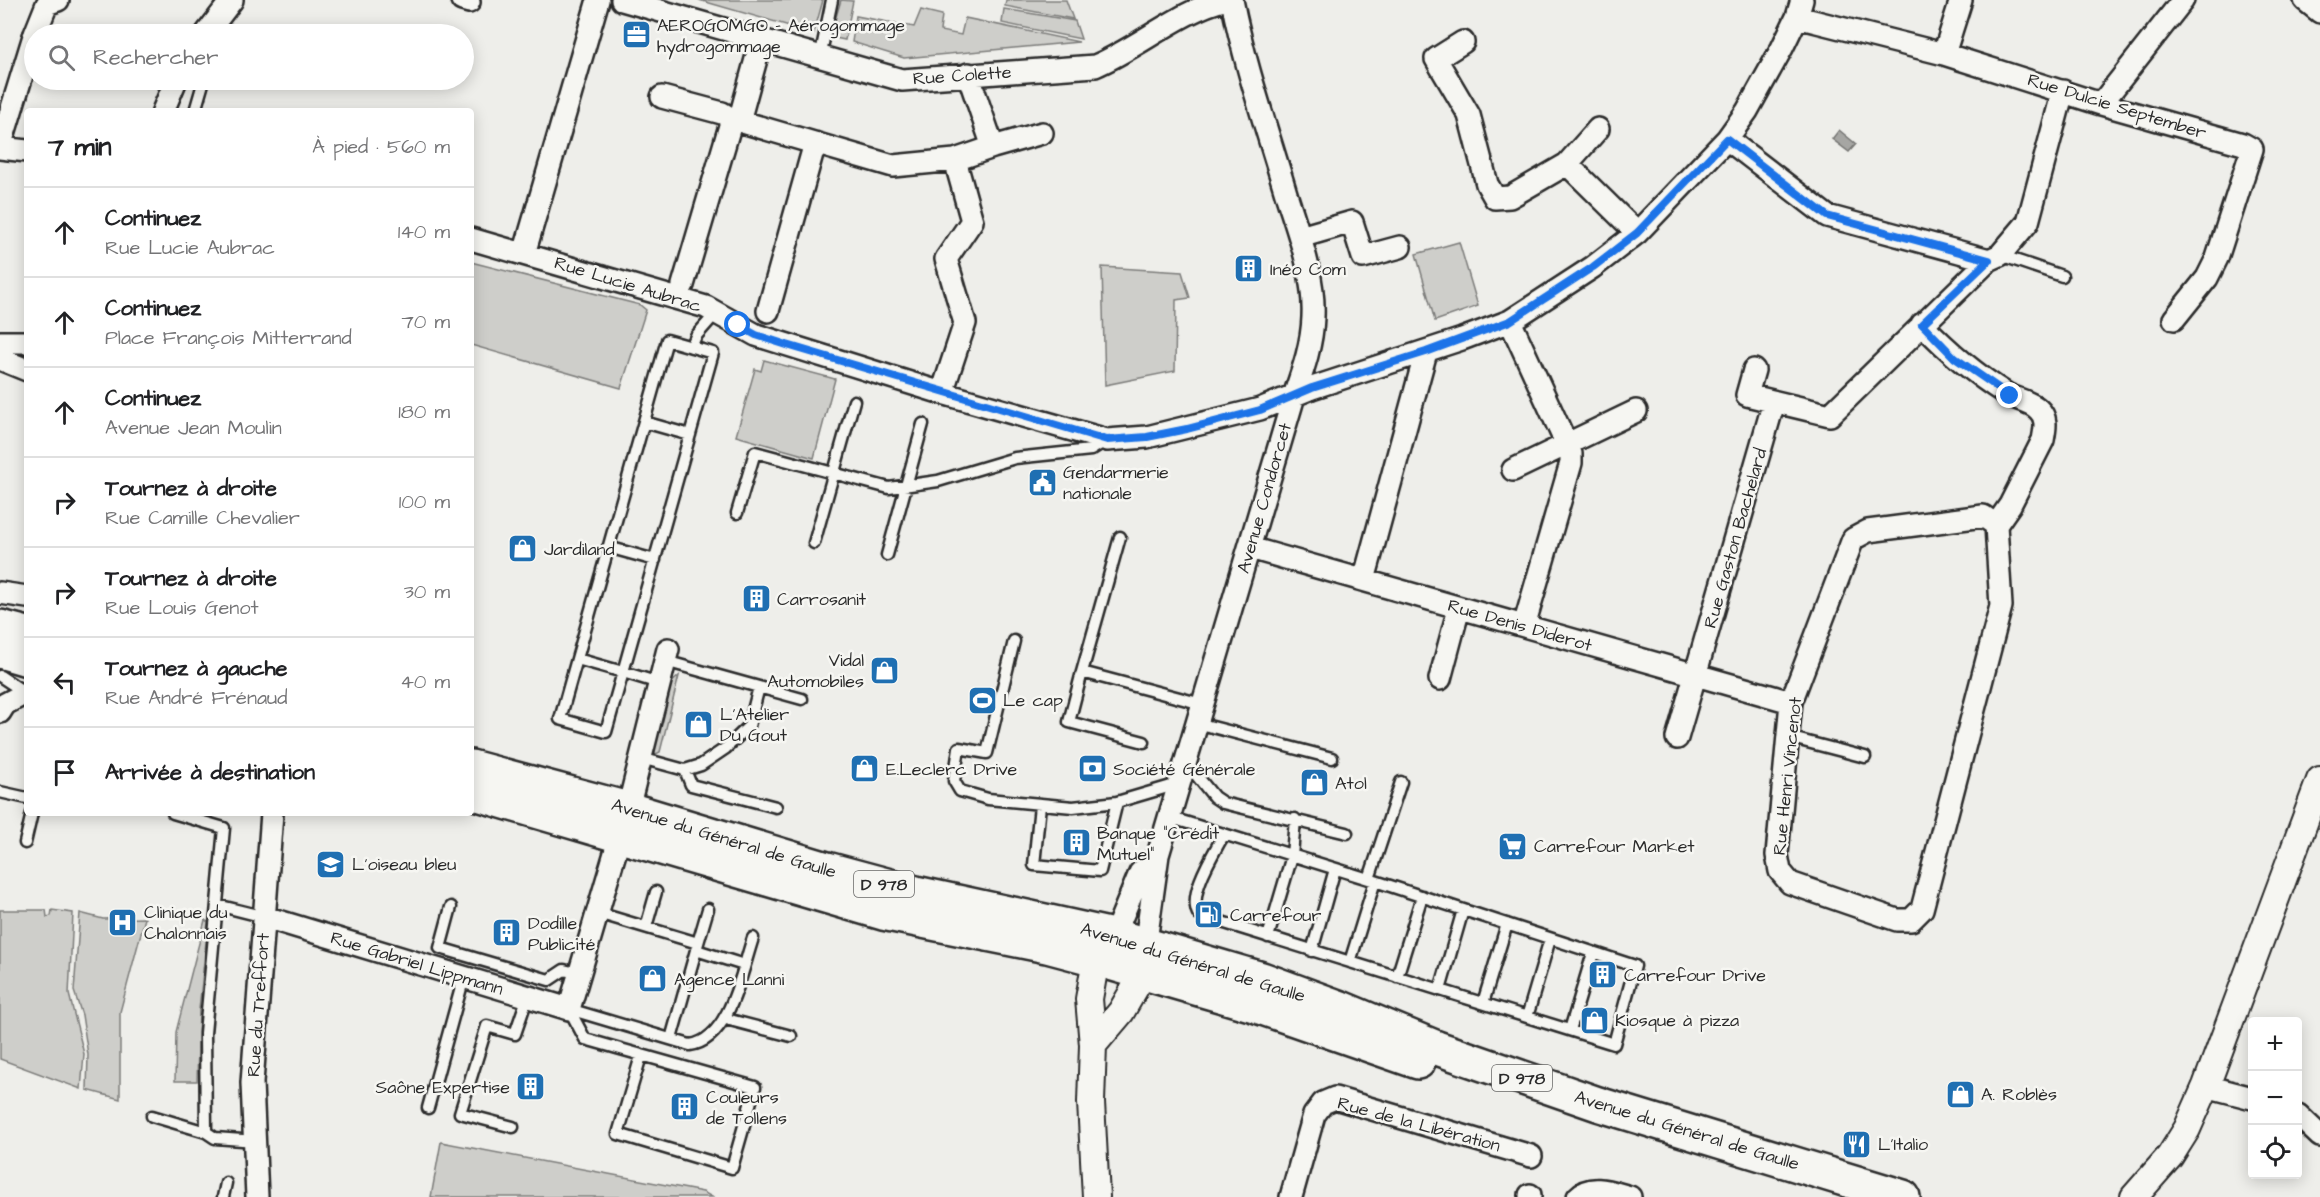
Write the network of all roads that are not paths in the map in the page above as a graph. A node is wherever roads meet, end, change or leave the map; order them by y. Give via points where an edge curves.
1 (58, 0) edge
2 (598, 0) edge
3 (622, 0) edge
4 (832, 0) edge
5 (1224, 0) edge
6 (1232, 0) edge
7 (1961, 0) edge
8 (2183, 0) edge
9 (2305, 0) edge
10 (660, 5) edge
11 (1800, 8) edge
12 (2320, 12) edge
13 (39, 24) edge
14 (760, 41) junction
15 (1463, 42) dead end
16 (1944, 54) junction
17 (820, 58) junction
18 (24, 70) edge
19 (968, 74) junction
20 (172, 90) edge
21 (201, 90) edge
22 (2063, 91) junction
23 (662, 97) dead end
24 (2101, 104) junction
25 (164, 108) edge
26 (196, 108) edge
27 (736, 120) junction
28 (1598, 129) dead end
29 (1042, 133) dead end
30 (1727, 139) junction
31 (815, 143) junction
32 (0, 147) edge
33 (993, 147) junction
34 (24, 151) edge
35 (955, 160) junction
36 (1567, 164) junction
37 (1637, 233) junction
38 (1300, 237) junction
39 (474, 240) edge
40 (1400, 247) dead end
41 (524, 254) junction
42 (1994, 257) junction
43 (2062, 276) dead end
44 (683, 285) dead end
45 (768, 311) dead end
46 (717, 312) junction
47 (2174, 319) dead end
48 (1510, 321) junction
49 (1922, 324) junction
50 (0, 342) edge
51 (24, 342) edge
52 (691, 347) junction
53 (1426, 352) junction
54 (0, 359) edge
55 (24, 369) edge
56 (1754, 370) dead end
57 (942, 393) junction
58 (1294, 396) junction
59 (854, 401) dead end
60 (1774, 402) junction
61 (1636, 411) dead end
62 (644, 422) junction
63 (923, 423) dead end
64 (690, 435) junction
65 (1107, 440) junction
66 (1569, 444) junction
67 (1513, 470) dead end
68 (833, 474) junction
69 (906, 487) junction
70 (737, 513) dead end
71 (1996, 525) junction
72 (1120, 537) dead end
73 (814, 543) dead end
74 (608, 547) junction
75 (1250, 548) junction
76 (887, 555) dead end
77 (655, 560) junction
78 (1364, 580) junction
79 (0, 593) edge
80 (24, 597) edge
81 (1459, 608) junction
82 (1524, 626) junction
83 (0, 627) edge
84 (24, 633) edge
85 (1014, 640) dead end
86 (0, 651) edge
87 (667, 655) joint
88 (24, 658) edge
89 (576, 659) junction
90 (623, 672) junction
91 (1082, 672) junction
92 (1695, 675) junction
93 (0, 676) edge
94 (1440, 679) dead end
95 (659, 683) junction
96 (759, 687) junction
97 (24, 693) edge
98 (24, 695) edge
99 (802, 699) dead end
100 (1791, 702) junction
101 (0, 712) edge
102 (1199, 714) junction
103 (1788, 737) junction
104 (1677, 738) dead end
105 (1144, 742) dead end
106 (1865, 757) dead end
107 (640, 758) junction
108 (1332, 758) dead end
109 (1185, 760) junction
110 (474, 768) edge
111 (685, 770) junction
112 (2320, 780) edge
113 (1401, 782) dead end
114 (1178, 784) junction
115 (0, 792) edge
116 (474, 793) edge
117 (24, 797) edge
118 (1117, 802) junction
119 (1040, 805) junction
120 (776, 807) dead end
121 (31, 816) edge
122 (183, 816) edge
123 (272, 816) edge
124 (1168, 817) junction
125 (1295, 819) junction
126 (624, 822) junction
127 (1224, 834) junction
128 (1347, 834) dead end
129 (25, 843) dead end
130 (1158, 855) junction
131 (1293, 856) junction
132 (1335, 868) junction
133 (1372, 880) junction
134 (656, 892) dead end
135 (1422, 896) junction
136 (217, 905) junction
137 (451, 907) dead end
138 (708, 909) dead end
139 (1463, 910) junction
140 (598, 913) junction
141 (265, 917) junction
142 (1507, 924) junction
143 (646, 927) junction
144 (1268, 937) junction
145 (753, 938) dead end
146 (1550, 939) junction
147 (697, 947) junction
148 (1312, 951) junction
149 (1125, 953) junction
150 (1593, 953) junction
151 (1350, 962) junction
152 (744, 965) junction
153 (580, 974) junction
154 (464, 977) junction
155 (1397, 977) junction
156 (1440, 990) junction
157 (528, 996) junction
158 (1483, 1003) junction
159 (569, 1009) junction
160 (1527, 1017) junction
161 (726, 1019) junction
162 (1570, 1030) junction
163 (791, 1036) dead end
164 (671, 1039) junction
165 (1093, 1045) junction
166 (641, 1056) junction
167 (2206, 1086) junction
168 (2248, 1097) edge
169 (428, 1108) dead end
170 (152, 1116) dead end
171 (2302, 1119) edge
172 (513, 1127) dead end
173 (206, 1132) junction
174 (2320, 1136) edge
175 (256, 1141) junction
176 (1531, 1156) dead end
177 (226, 1183) dead end
178 (223, 1197) edge
179 (257, 1197) edge
180 (1096, 1197) edge
181 (1291, 1197) edge
182 (1578, 1197) edge
183 (1630, 1197) edge
184 (1854, 1197) edge
185 (1903, 1197) edge
186 (2134, 1197) edge

1 - 13 street via 47,4
2 - 41 street
3 - 10 street, Rue Colette
4 - 17 lane
5 - 19 street, Rue Colette via 1095,66
6 - 38 street, Avenue Condorcet via 1239,38
7 - 16 street
8 - 24 street
9 - 12 street
10 - 14 street, Rue Colette
11 - 16 street, Rue Dulcie September
11 - 30 street via 1747,111
14 - 17 street, Rue Colette
14 - 27 street
15 - 36 street via 1436,59 1469,115 1487,184 1495,198 1510,197
16 - 22 street, Rue Dulcie September
17 - 19 street, Rue Colette via 902,80
18 - 32 street
19 - 33 street
20 - 25 street
21 - 26 lane
22 - 24 street, Rue Dulcie September
22 - 42 street via 2028,222
23 - 27 street
24 - 47 street, Rue Dulcie September via 2252,149 2217,258 2207,278
27 - 31 street
27 - 44 street
28 - 36 street
29 - 33 street
30 - 37 street
30 - 42 street via 1827,216
31 - 35 street via 894,166
31 - 45 street
32 - 34 street
33 - 35 street
35 - 57 street via 972,222 946,259 965,323
36 - 37 street
37 - 48 street
38 - 40 street via 1352,222 1362,257
38 - 58 street, Avenue Condorcet via 1311,283 1313,316 1309,352
39 - 41 street, Rue Lucie Aubrac
41 - 46 street, Rue Lucie Aubrac
42 - 43 lane
42 - 49 street
46 - 52 lane
46 - 57 street, Rue Lucie Aubrac via 756,335
48 - 53 street
48 - 66 street
49 - 60 street via 1830,415
49 - 71 street via 1955,358 2010,396 2037,408 2043,416 2043,440
50 - 51 street
52 - 62 lane via 667,340
52 - 64 lane via 713,353
53 - 58 street
53 - 78 street
54 - 55 street
56 - 60 street via 1747,395
57 - 65 street, Rue Lucie Aubrac
58 - 65 street via 1260,410 1187,429
58 - 75 street, Avenue Condorcet
59 - 68 lane
60 - 92 street, Rue Gaston Bachelard
61 - 66 street
62 - 64 lane
62 - 74 lane
63 - 69 lane
64 - 77 lane
65 - 69 lane via 1091,450 1015,458
66 - 67 street
66 - 82 street via 1571,463
68 - 69 lane via 872,485
68 - 70 lane via 755,452
68 - 73 lane
69 - 76 lane
71 - 100 street, Rue Henri Vincenot via 1983,516 1868,531 1853,539
71 - 103 street, Rue Henri Vincenot via 2001,606 1922,909 1911,920 1898,920 1790,883 1780,871 1777,855
72 - 91 lane
74 - 77 lane
74 - 89 lane
75 - 78 street, Rue Denis Diderot
75 - 102 street, Avenue Condorcet
77 - 90 lane
78 - 81 street, Rue Denis Diderot
79 - 80 street
81 - 82 street, Rue Denis Diderot
81 - 94 street
82 - 92 street, Rue Denis Diderot
83 - 84 main road
85 - 119 lane via 987,753 958,748 954,781 960,791 971,796
86 - 88 main road
87 - 95 street
87 - 96 lane
89 - 90 lane
89 - 90 lane via 560,719 606,732
90 - 95 lane
91 - 102 lane
91 - 105 lane via 1069,722
92 - 100 street, Rue Denis Diderot
92 - 104 street, Rue Gaston Bachelard
93 - 97 lane
95 - 107 street
96 - 99 lane
96 - 111 lane via 749,726 726,748 701,765
98 - 101 street via 5,704
100 - 103 street, Rue Henri Vincenot
102 - 108 lane
102 - 109 street, Avenue Condorcet
103 - 106 lane
107 - 111 lane
107 - 126 street
109 - 114 street, Avenue Condorcet
109 - 125 lane via 1223,803
110 - 126 main road, Avenue du Général de Gaulle / D 978
111 - 120 lane via 691,785
112 - 167 street
113 - 133 lane
114 - 118 lane
114 - 124 street, Avenue Condorcet
115 - 117 lane
116 - 126 main road, Avenue du Général de Gaulle / D 978
118 - 119 lane via 1073,807
118 - 119 lane via 1100,871 1034,865
121 - 129 lane
122 - 136 lane via 224,828
123 - 141 street, Rue du Treffort
124 - 127 lane
124 - 130 street, Avenue Condorcet
125 - 128 lane
125 - 131 lane
126 - 140 street
126 - 149 main road, Avenue du Général de Gaulle / D 978 via 827,869
127 - 131 lane
127 - 144 lane via 1203,873 1195,909 1199,915
130 - 149 street, Avenue Condorcet
130 - 149 street, Avenue Condorcet via 1140,873
131 - 132 lane
131 - 144 lane
132 - 133 lane
132 - 148 lane
133 - 135 lane
133 - 151 lane
134 - 143 lane
135 - 139 lane
135 - 155 lane
136 - 141 lane
136 - 173 lane via 205,1033
137 - 153 lane via 440,948 549,980 564,970
138 - 147 lane
139 - 142 lane
139 - 156 lane
140 - 143 lane
140 - 153 street
141 - 154 street, Rue Gabriel Lippmann
141 - 175 street, Rue du Treffort via 252,1083
142 - 146 lane
142 - 158 lane
143 - 147 lane
144 - 148 lane
145 - 152 lane
146 - 150 lane
146 - 160 lane
147 - 152 lane
147 - 164 lane
148 - 151 lane
149 - 165 street via 1121,1012
149 - 165 street via 1089,999
149 - 184 main road, Avenue du Général de Gaulle / D 978 via 1254,1005 1400,1056 1717,1159
149 - 185 main road, Avenue du Général de Gaulle / D 978 via 1262,979 1437,1048 1598,1104
150 - 162 lane
150 - 162 lane via 1635,966 1614,1044
151 - 155 lane
152 - 161 lane
153 - 159 street
154 - 157 street, Rue Gabriel Lippmann
154 - 169 lane
155 - 156 lane
156 - 158 lane
157 - 159 street, Rue Gabriel Lippmann
157 - 172 lane via 515,1034 487,1026 460,1113
158 - 160 lane
159 - 164 lane
159 - 166 lane via 585,1039
160 - 162 lane
161 - 163 lane
161 - 164 lane via 700,1044
165 - 180 street via 1091,1102
166 - 166 lane via 618,1134 732,1168 754,1087
167 - 168 street
167 - 186 street via 2170,1156
170 - 173 lane
171 - 174 street
173 - 175 lane via 215,1138
175 - 179 street, Rue du Treffort
176 - 181 street, Rue de la Libération via 1335,1098 1323,1103 1314,1115
177 - 178 lane
182 - 183 street via 1582,1192 1597,1189

